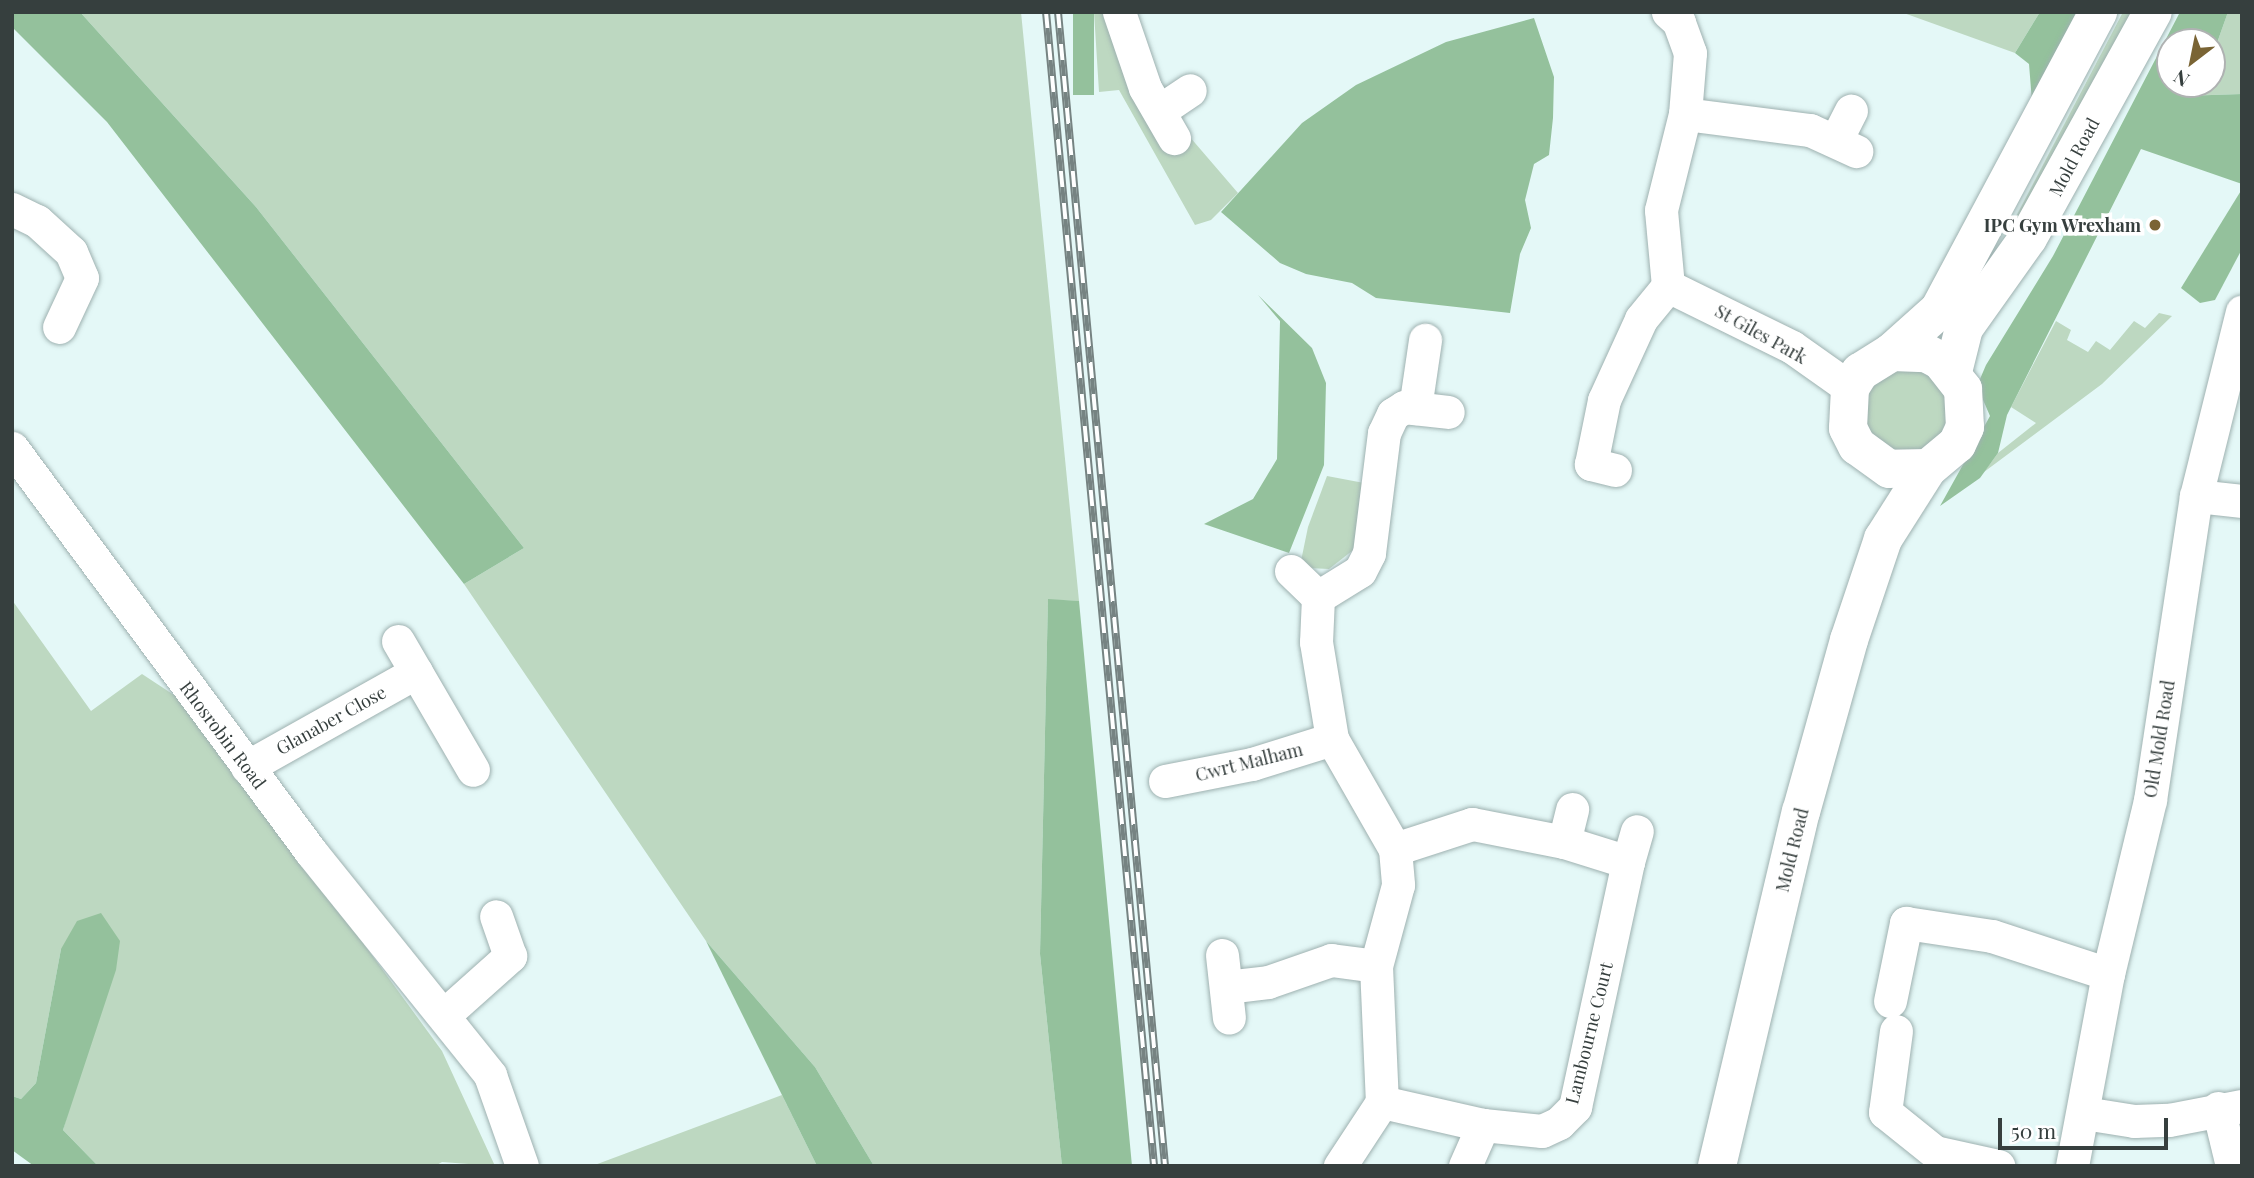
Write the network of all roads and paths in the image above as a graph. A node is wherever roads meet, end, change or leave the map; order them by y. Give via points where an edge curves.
1 (1119, 12) edge
2 (1668, 12) edge
3 (2098, 12) edge
4 (2153, 12) edge
5 (1190, 90) dead end
6 (1851, 111) dead end
7 (1685, 114) junction
8 (12, 209) edge
9 (1668, 286) junction
10 (2242, 312) edge
11 (59, 327) dead end
12 (1892, 352) junction
13 (1428, 360) dead end
14 (1953, 373) junction
15 (1850, 388) junction
16 (1415, 408) junction
17 (1448, 412) dead end
18 (12, 448) edge
19 (1872, 461) junction
20 (1928, 468) junction
21 (1615, 470) dead end
22 (2196, 496) junction
23 (2242, 501) edge
24 (1884, 539) junction
25 (1291, 571) dead end
26 (1318, 597) junction
27 (398, 641) dead end
28 (416, 672) junction
29 (1332, 739) junction
30 (247, 767) junction
31 (473, 770) dead end
32 (1164, 781) dead end
33 (1572, 809) dead end
34 (1564, 842) junction
35 (1395, 849) junction
36 (496, 916) dead end
37 (1376, 966) junction
38 (2108, 974) junction
39 (1226, 987) dead end
40 (444, 1015) junction
41 (1382, 1102) junction
42 (2230, 1107) edge
43 (2084, 1113) junction
44 (1483, 1125) junction
45 (522, 1166) edge
46 (1340, 1166) edge
47 (1465, 1166) edge
48 (1717, 1166) edge
49 (1998, 1166) edge
50 (2072, 1166) edge
51 (2232, 1166) edge

1 - 5 street via 1145,88 1167,125
2 - 7 street via 1679,22 1690,53
3 - 12 main road via 1962,273 1939,310
4 - 14 main road, Mold Road via 2028,239 1964,328
6 - 7 street via 1846,145 1810,130
7 - 9 street via 1661,211
8 - 11 street via 37,221 71,252 82,278
9 - 15 street, St Giles Park via 1792,347
9 - 21 street via 1642,319 1604,400 1591,464
10 - 22 street, Old Mold Road
12 - 14 main road via 1926,354
12 - 15 main road via 1860,372
13 - 16 street
14 - 20 main road via 1963,389 1965,427 1945,458
15 - 19 main road via 1848,428
16 - 17 street
16 - 26 street via 1404,407 1387,423 1368,466 1365,561 1360,570
18 - 30 street, Rhosrobin Road
19 - 20 main road via 1889,469
19 - 24 main road, Mold Road
20 - 24 main road, Mold Road
22 - 23 street
22 - 38 street, Old Mold Road via 2150,800
24 - 48 main road, Mold Road via 1849,640 1801,812
25 - 26 street
26 - 29 street via 1316,642
27 - 28 street
28 - 30 street, Glanaber Close
28 - 31 street
29 - 32 street, Cwrt Malham via 1252,764
29 - 35 street
30 - 40 street, Rhosrobin Road
33 - 34 street
34 - 35 street, Lambourne Court via 1472,824
34 - 44 street, Lambourne Court via 1632,847 1575,1107 1559,1123 1542,1131
35 - 37 street via 1398,885
36 - 40 street via 510,956
37 - 39 street via 1331,960 1268,982
37 - 41 street
38 - 43 street, Old Mold Road
38 - 49 street via 1993,936 1906,923 1885,1112 1934,1152
40 - 45 street, Rhosrobin Road via 490,1075
41 - 44 street, Lambourne Court
41 - 46 street
42 - 43 street via 2157,1120
42 - 51 street
43 - 50 street, Old Mold Road
44 - 47 street

